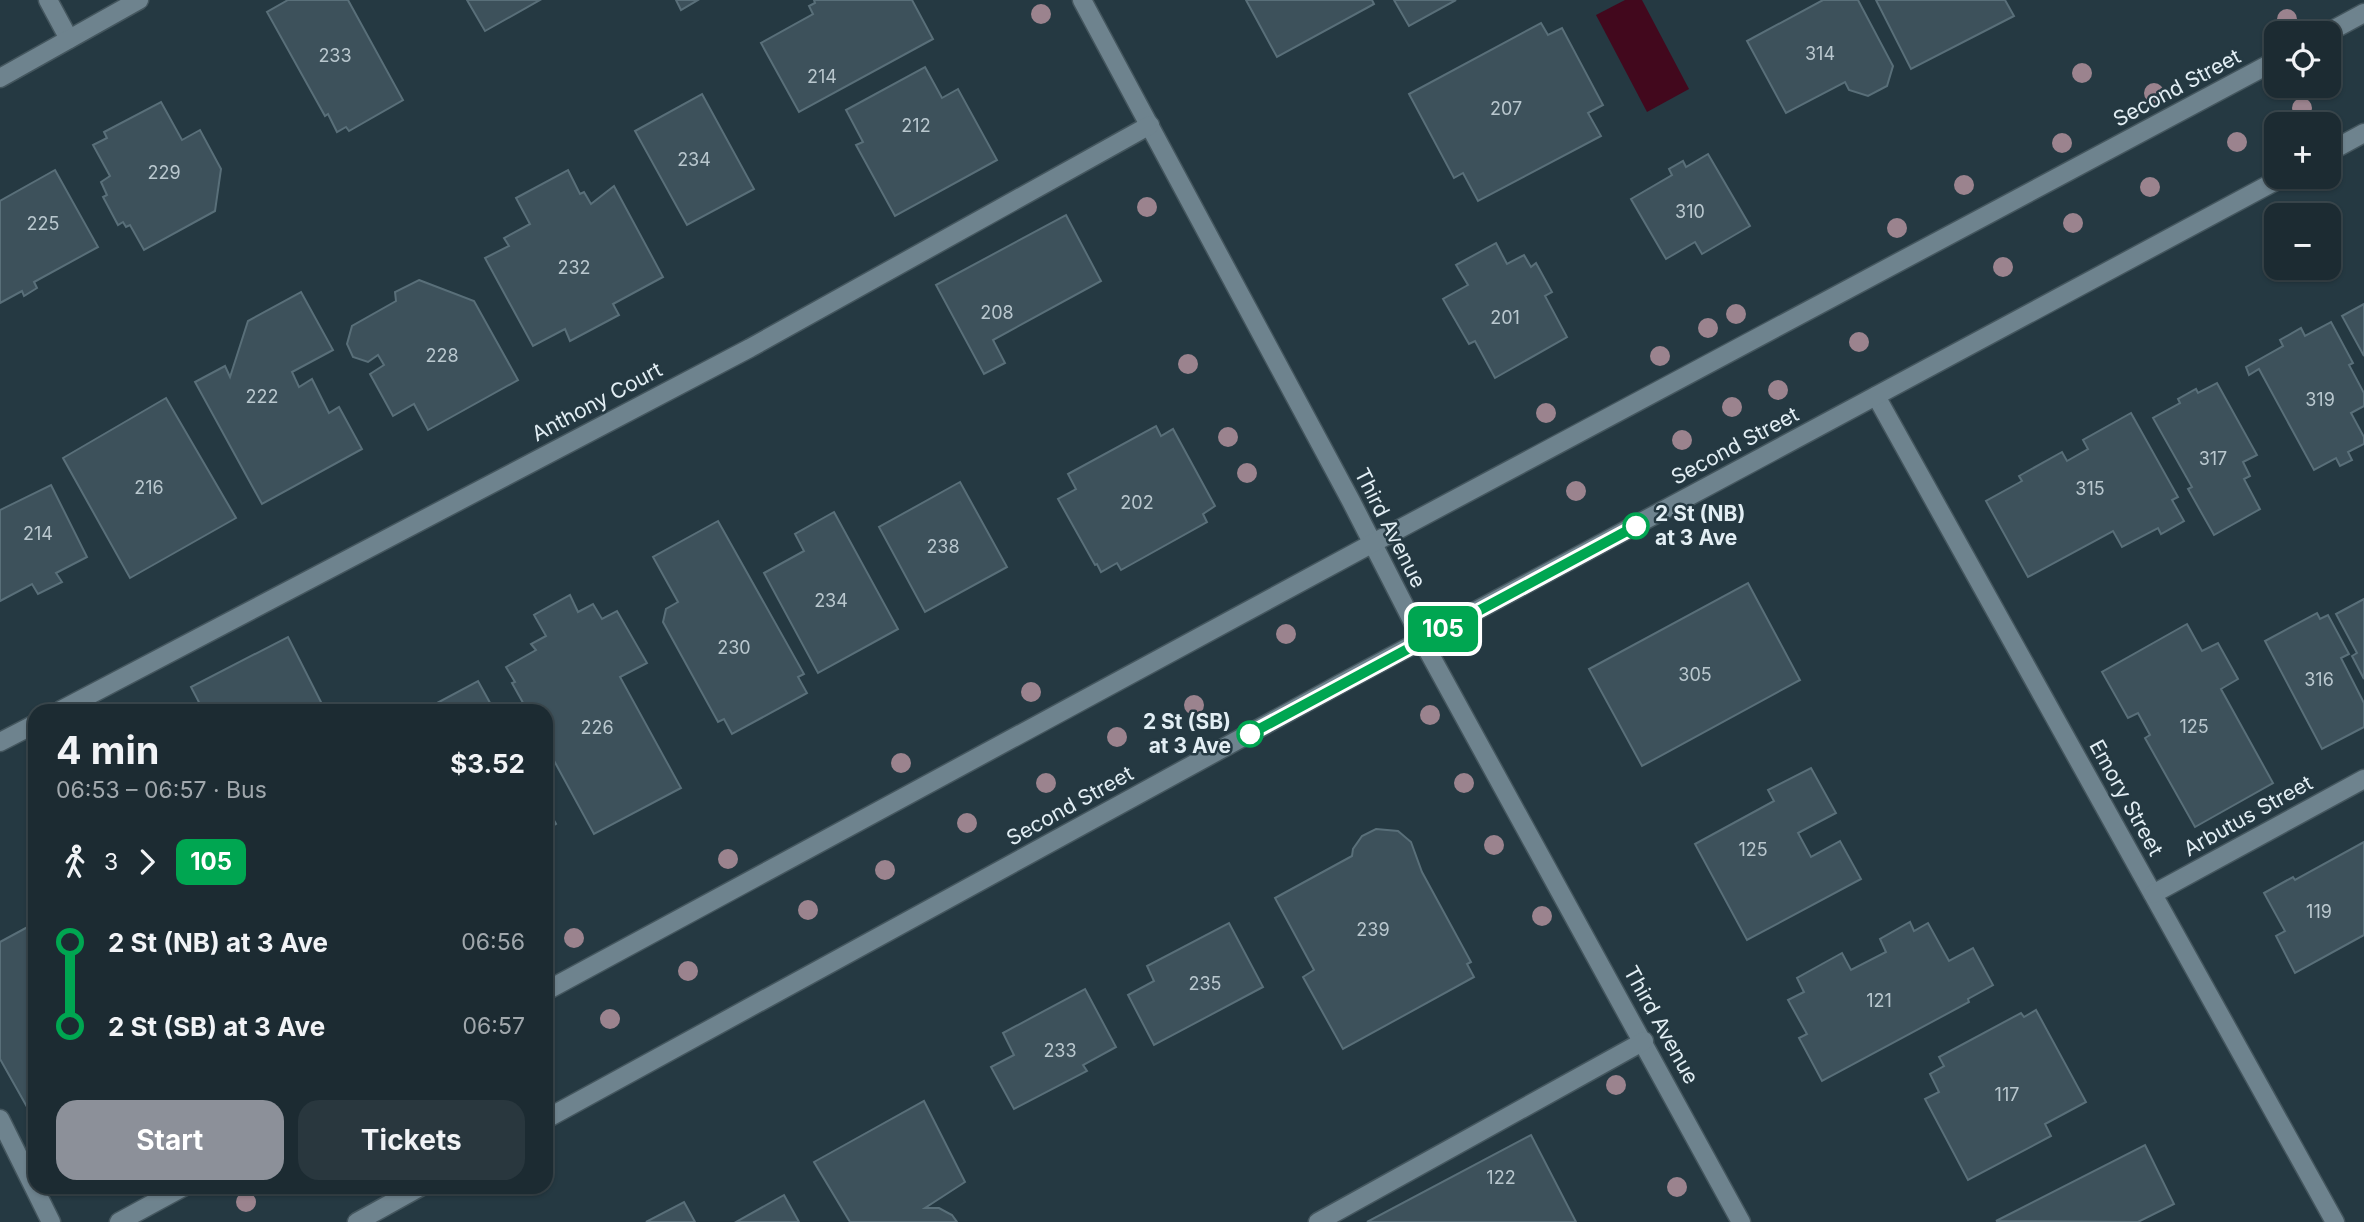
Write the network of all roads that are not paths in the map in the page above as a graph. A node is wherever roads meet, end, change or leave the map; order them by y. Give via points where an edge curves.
1 (48, 0) edge
2 (139, 0) edge
3 (1082, 0) edge
4 (2364, 13) edge
5 (2341, 25) edge
6 (69, 39) junction
7 (2264, 67) edge
8 (0, 78) edge
9 (1150, 125) junction
10 (2364, 133) edge
11 (2341, 145) edge
12 (2264, 187) edge
13 (1876, 396) junction
14 (1373, 543) junction
15 (1422, 640) junction
16 (72, 704) edge
17 (28, 728) edge
18 (0, 742) edge
19 (2364, 779) edge
20 (2153, 894) junction
21 (553, 987) edge
22 (1644, 1041) junction
23 (553, 1115) edge
24 (0, 1119) edge
25 (28, 1176) edge
26 (37, 1194) edge
27 (170, 1194) edge
28 (408, 1194) edge
29 (51, 1222) edge
30 (119, 1222) edge
31 (358, 1222) edge
32 (1318, 1222) edge
33 (1741, 1222) edge
34 (2336, 1222) edge

1 - 6 street
2 - 6 street
3 - 9 street, Third Avenue
4 - 5 street
6 - 8 street
7 - 14 street, Second Street
9 - 14 street, Third Avenue
9 - 16 street, Anthony Court via 750,348
10 - 11 street
12 - 13 street, Second Street
13 - 15 street, Second Street
13 - 20 street, Emory Street
14 - 15 street, Third Avenue
14 - 21 street, Second Street
15 - 22 street, Third Avenue
15 - 23 street, Second Street
17 - 18 street
19 - 20 street, Arbutus Street
20 - 34 street, Emory Street
22 - 32 street
22 - 33 street, Third Avenue
24 - 25 street
26 - 29 street
27 - 30 street
28 - 31 street

